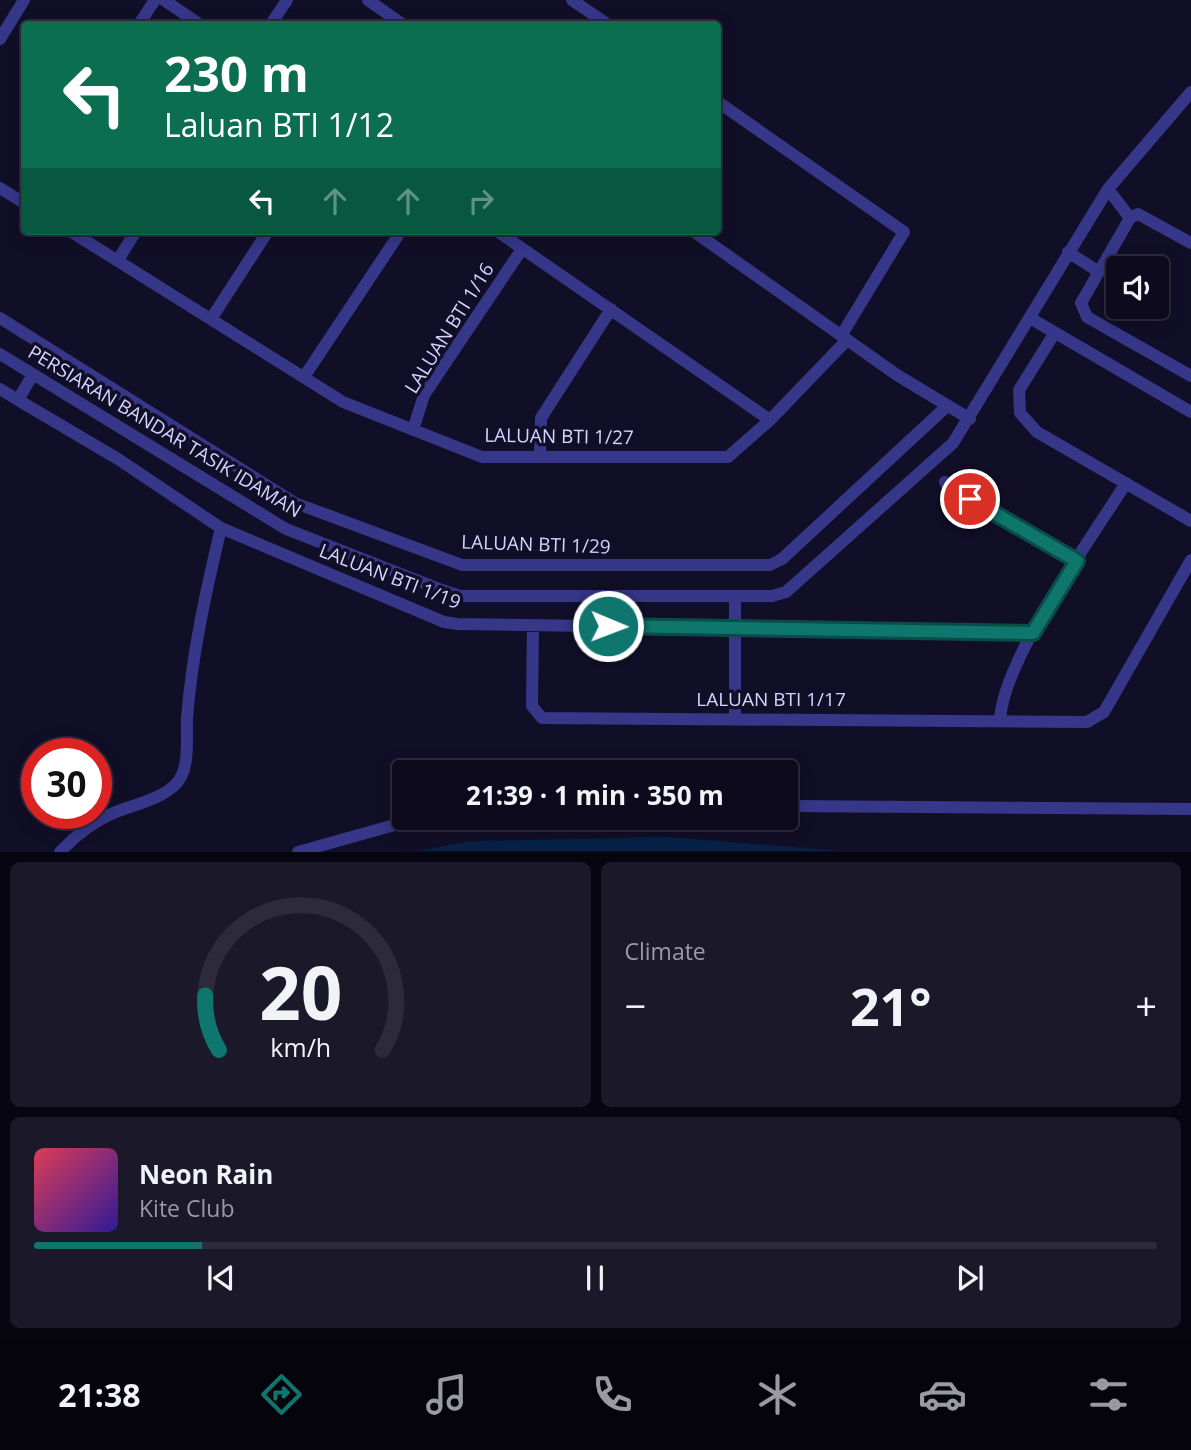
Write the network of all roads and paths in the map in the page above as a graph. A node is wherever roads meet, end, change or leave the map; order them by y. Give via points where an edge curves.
1 (24, 0) edge
2 (155, 0) edge
3 (164, 0) edge
4 (287, 0) edge
5 (572, 0) edge
6 (373, 1) edge
7 (141, 21) edge
8 (195, 21) edge
9 (273, 21) edge
10 (398, 21) edge
11 (603, 21) edge
12 (0, 39) edge
13 (1189, 98) edge
14 (721, 104) edge
15 (0, 188) edge
16 (1108, 189) junction
17 (21, 200) edge
18 (1130, 218) junction
19 (76, 235) edge
20 (133, 235) edge
21 (265, 235) edge
22 (398, 235) edge
23 (503, 235) edge
24 (699, 235) edge
25 (1191, 243) edge
26 (522, 249) junction
27 (1068, 252) junction
28 (117, 260) junction
29 (1099, 272) junction
30 (611, 309) junction
31 (0, 318) edge
32 (1031, 318) junction
33 (211, 319) junction
34 (1054, 334) junction
35 (844, 338) junction
36 (0, 354) edge
37 (33, 374) junction
38 (1191, 376) edge
39 (304, 377) junction
40 (0, 389) edge
41 (18, 400) junction
42 (946, 407) junction
43 (1191, 412) edge
44 (970, 419) junction
45 (771, 420) junction
46 (413, 430) junction
47 (540, 457) junction
48 (945, 482) dead end
49 (1126, 483) junction
50 (1191, 520) edge
51 (221, 528) junction
52 (1191, 560) edge
53 (1077, 561) junction
54 (735, 597) junction
55 (533, 625) junction
56 (734, 628) junction
57 (1033, 633) junction
58 (735, 718) junction
59 (1000, 720) junction
60 (798, 806) edge
61 (1191, 809) edge
62 (392, 826) edge
63 (60, 852) edge
64 (298, 852) edge

1 - 12 street
2 - 7 street
3 - 8 street
4 - 9 street
5 - 11 street
6 - 10 street
13 - 16 street, PERSIARAN BANDAR TASIK IDAMAN
14 - 35 street, LALUAN BTI 1/27 via 904,232
15 - 17 street
16 - 18 street
16 - 27 street, PERSIARAN BANDAR TASIK IDAMAN
18 - 25 street via 1147,217
18 - 29 street
19 - 28 street, LALUAN BTI 1/27
20 - 28 street
21 - 33 street
22 - 39 street
23 - 26 street
24 - 35 street
26 - 30 street
26 - 46 street, LALUAN BTI 1/16 via 424,395
27 - 29 street
27 - 32 street, PERSIARAN BANDAR TASIK IDAMAN
28 - 33 street, LALUAN BTI 1/27
29 - 38 street via 1081,303 1087,317
30 - 45 street
30 - 47 street via 541,418
31 - 42 street, LALUAN BTI 1/29 via 295,503 462,565 770,565 782,559
32 - 34 street
32 - 44 street, PERSIARAN BANDAR TASIK IDAMAN
33 - 39 street, LALUAN BTI 1/27
34 - 43 street
34 - 49 street via 1019,390 1020,413 1037,432
35 - 42 street
35 - 45 street, LALUAN BTI 1/27
36 - 37 street, PERSIARAN BANDAR TASIK IDAMAN
37 - 41 street
37 - 54 street, PERSIARAN BANDAR TASIK IDAMAN via 286,529 460,596
39 - 46 street, LALUAN BTI 1/27 via 343,402
40 - 41 street, LALUAN BTI 1/19
41 - 51 street, LALUAN BTI 1/19
42 - 44 street
44 - 54 street, PERSIARAN BANDAR TASIK IDAMAN via 953,443 786,592
45 - 47 street, LALUAN BTI 1/27 via 728,457
46 - 47 street, LALUAN BTI 1/27 via 482,457
48 - 53 street
49 - 50 street
49 - 53 street
51 - 55 street, LALUAN BTI 1/19 via 443,622
51 - 63 street via 202,607 180,779 160,795 87,827
52 - 59 street, LALUAN BTI 1/17 via 1097,719
53 - 57 street
54 - 56 street
55 - 56 street, LALUAN BTI 1/19
55 - 58 street, LALUAN BTI 1/17 via 532,706 542,718
56 - 57 street, LALUAN BTI 1/19
56 - 58 street
57 - 59 street via 1001,701
58 - 59 street, LALUAN BTI 1/17
60 - 61 street
62 - 64 street

